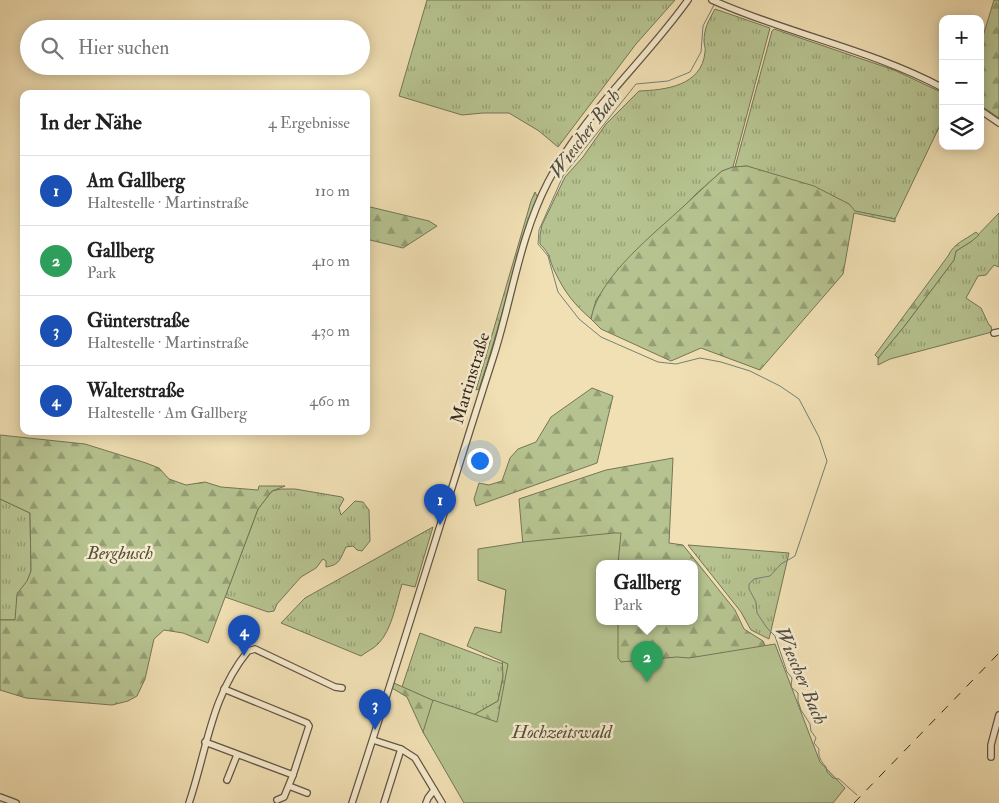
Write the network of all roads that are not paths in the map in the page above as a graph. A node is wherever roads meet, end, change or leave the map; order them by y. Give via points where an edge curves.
1 (688, 0) edge
2 (712, 0) edge
3 (939, 86) edge
4 (984, 113) edge
5 (999, 123) edge
6 (342, 688) dead end
7 (224, 689) junction
8 (999, 715) edge
9 (372, 740) junction
10 (205, 742) junction
11 (402, 749) junction
12 (237, 754) junction
13 (991, 757) dead end
14 (293, 775) junction
15 (227, 780) dead end
16 (289, 786) junction
17 (434, 790) junction
18 (307, 793) dead end
19 (0, 796) edge
20 (277, 800) dead end
21 (16, 803) edge
22 (189, 803) edge
23 (352, 803) edge
24 (384, 803) edge
25 (426, 803) edge
26 (442, 803) edge

1 - 9 street, Martinstraße via 580,132 540,199
2 - 3 street via 889,63
4 - 5 street
6 - 7 street via 252,649 244,656
7 - 10 street
7 - 14 street via 307,723 309,726
8 - 13 street via 990,745
9 - 11 street
9 - 23 street, Martinstraße
10 - 12 street
10 - 22 street
11 - 17 street via 415,758
11 - 24 street
12 - 14 street
12 - 15 street
14 - 16 street
16 - 18 street
16 - 20 street via 284,797
17 - 25 street
17 - 26 street
19 - 21 street

